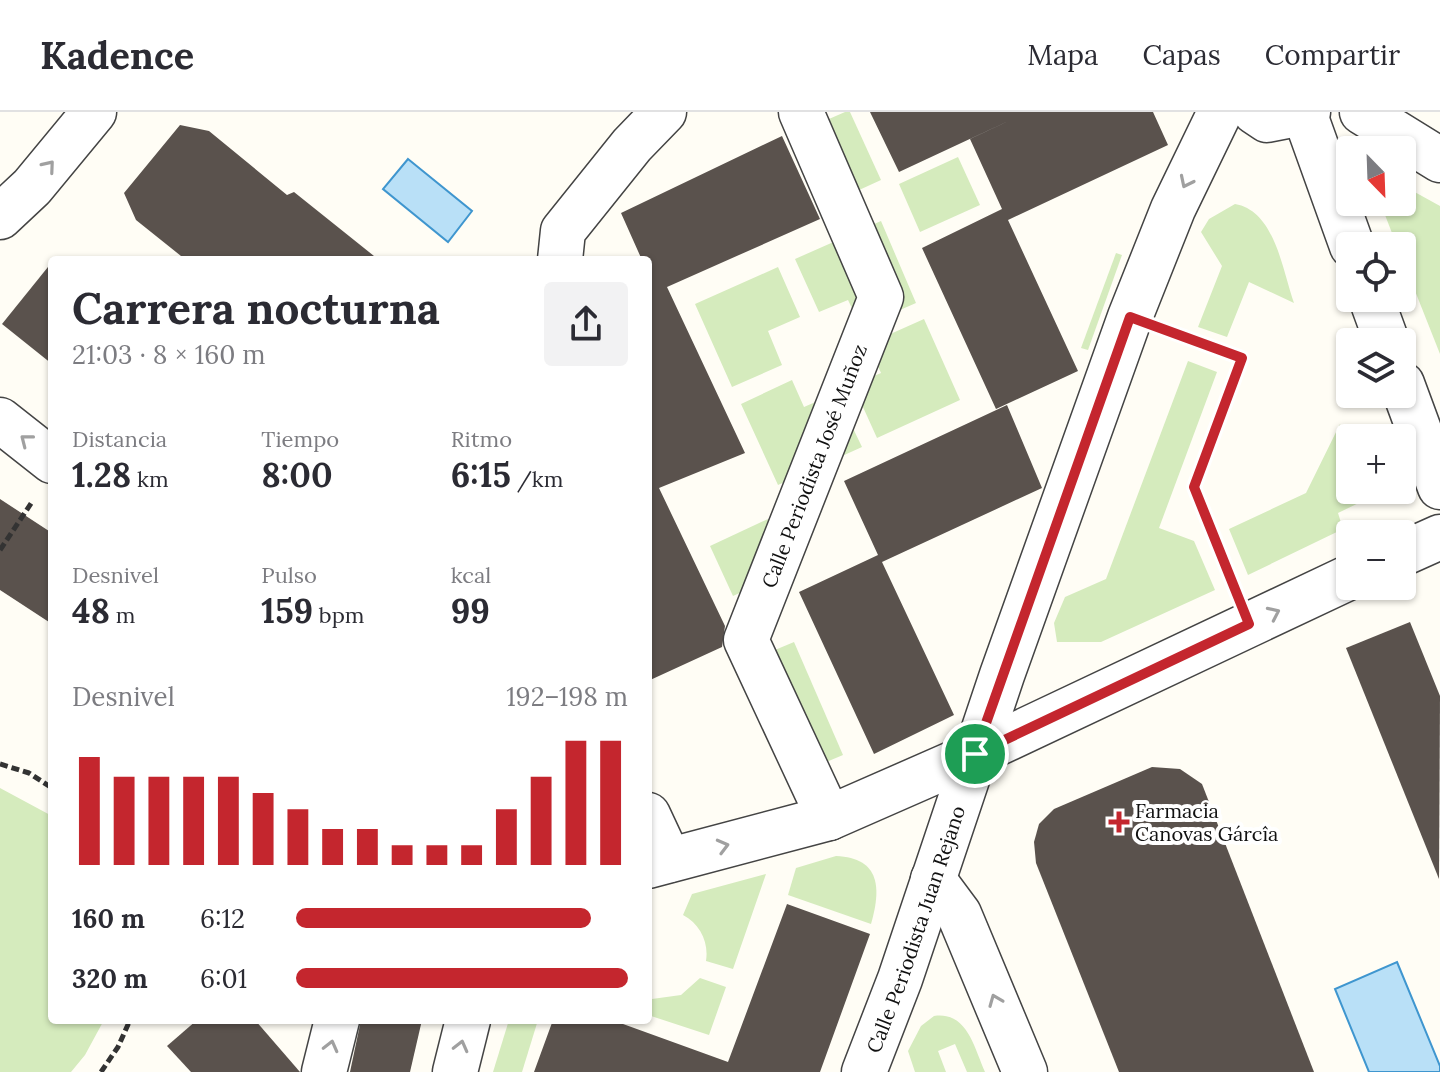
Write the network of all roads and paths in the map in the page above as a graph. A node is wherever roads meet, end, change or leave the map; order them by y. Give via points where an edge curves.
1 (94, 112) edge
2 (664, 112) edge
3 (801, 112) edge
4 (1220, 112) edge
5 (1255, 112) edge
6 (1362, 112) edge
7 (1306, 113) edge
8 (1440, 160) edge
9 (0, 217) edge
10 (1347, 232) edge
11 (560, 256) edge
12 (1130, 317) junction
13 (1411, 408) edge
14 (0, 420) edge
15 (48, 458) edge
16 (1440, 487) edge
17 (16, 527) dead end
18 (1440, 537) edge
19 (1416, 548) edge
20 (0, 550) edge
21 (1336, 584) edge
22 (1249, 624) junction
23 (975, 754) junction
24 (0, 764) edge
25 (48, 785) edge
26 (829, 818) junction
27 (652, 832) edge
28 (659, 863) edge
29 (933, 879) junction
30 (128, 1024) edge
31 (336, 1024) edge
32 (467, 1024) edge
33 (101, 1072) edge
34 (324, 1072) edge
35 (455, 1072) edge
36 (864, 1072) edge
37 (1025, 1072) edge

9 -> 1 street
2 - 11 street via 563,231
3 - 26 street, Calle Periodista José Muñoz via 881,297 746,640
4 -> 12 street, Calle Periodista Juan Rejano via 1173,209
5 - 7 street via 1267,120
6 - 8 street
7 - 10 street
12 - 22 path via 1242,358 1194,487
12 - 23 street, Calle Periodista Juan Rejano
13 - 16 street
15 -> 14 street
17 - 20 path
18 - 19 street
22 -> 21 street
22 - 23 street
23 - 26 street
23 - 29 street, Calle Periodista Juan Rejano
24 - 25 path
28 -> 26 street
27 - 28 street
29 - 36 street, Calle Periodista Juan Rejano
37 -> 29 street via 959,914
30 - 33 path
34 -> 31 street
35 -> 32 street

